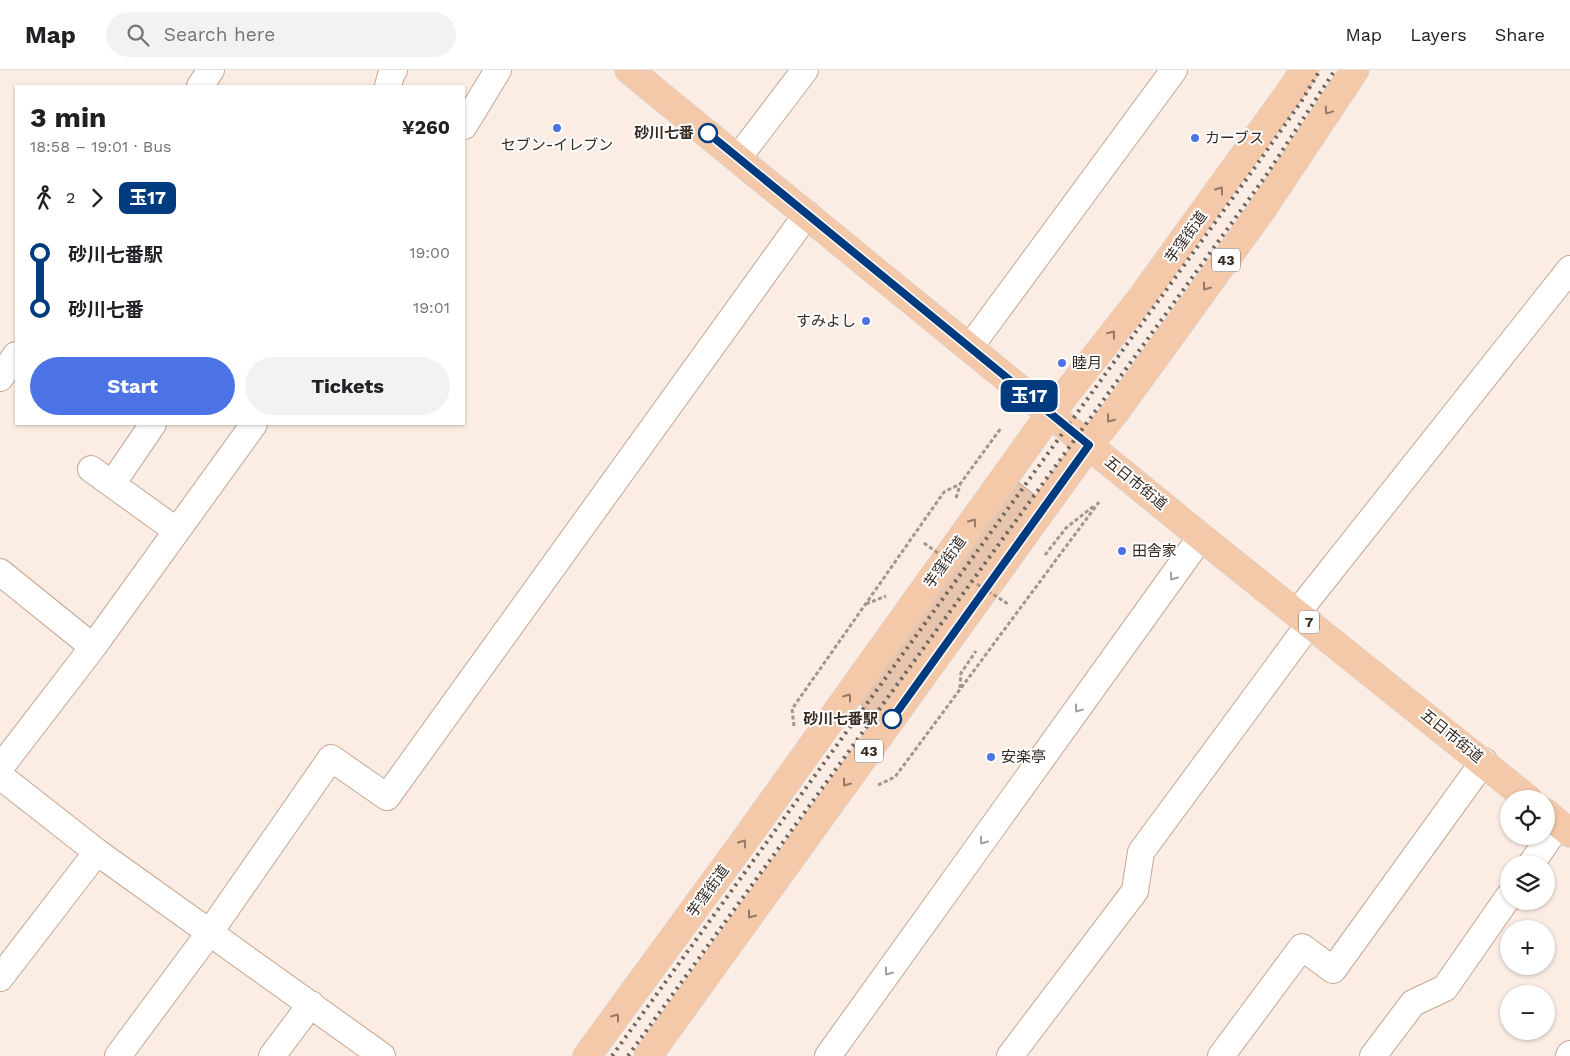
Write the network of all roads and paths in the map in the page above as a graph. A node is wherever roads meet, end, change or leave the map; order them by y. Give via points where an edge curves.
1 (211, 70) edge
2 (394, 70) edge
3 (498, 70) edge
4 (629, 70) edge
5 (805, 70) edge
6 (1174, 70) edge
7 (1305, 70) edge
8 (1355, 70) edge
9 (201, 85) edge
10 (388, 85) edge
11 (465, 124) edge
12 (738, 158) junction
13 (807, 214) junction
14 (1570, 269) edge
15 (970, 347) junction
16 (15, 356) edge
17 (0, 378) edge
18 (1050, 414) junction
19 (153, 425) edge
20 (253, 425) edge
21 (1001, 428) dead end
22 (1089, 445) junction
23 (91, 469) dead end
24 (112, 484) junction
25 (960, 484) junction
26 (955, 502) dead end
27 (1066, 528) dead end
28 (177, 531) junction
29 (1201, 537) junction
30 (924, 543) dead end
31 (953, 564) dead end
32 (0, 572) edge
33 (977, 584) dead end
34 (888, 596) dead end
35 (1008, 604) dead end
36 (865, 605) junction
37 (1304, 618) junction
38 (93, 647) junction
39 (961, 673) dead end
40 (960, 690) junction
41 (794, 734) dead end
42 (1484, 761) junction
43 (0, 768) edge
44 (0, 776) edge
45 (878, 785) dead end
46 (1518, 790) edge
47 (1558, 824) edge
48 (97, 852) junction
49 (1537, 855) edge
50 (1500, 909) edge
51 (210, 932) junction
52 (0, 978) edge
53 (311, 1004) junction
54 (118, 1056) edge
55 (272, 1056) edge
56 (382, 1056) edge
57 (587, 1056) edge
58 (648, 1056) edge
59 (828, 1056) edge
60 (1010, 1056) edge
61 (1221, 1056) edge
62 (1373, 1056) edge

1 - 9 street
2 - 10 street
3 - 11 street
4 - 12 main road, 五日市街道 / 7
5 - 12 street
6 - 15 street
18 -> 7 main road, 芋窪街道 via 1139,301
8 -> 22 main road, 43 via 1262,211
12 - 13 main road, 五日市街道 / 7
13 - 15 main road, 五日市街道 / 7
13 - 51 street via 387,798 331,758
14 - 37 street
15 - 18 main road, 五日市街道 / 7
16 - 17 street
18 - 22 main road, 五日市街道 / 7
57 -> 18 main road, 芋窪街道
19 - 24 street
20 - 28 street
21 - 25 path
22 - 29 main road, 五日市街道 / 7
22 -> 58 main road, 43
23 - 24 street
24 - 28 street
25 - 26 path
25 - 36 path via 944,492
27 - 40 path via 1099,502
28 - 38 street
29 - 37 main road, 五日市街道 / 7
29 -> 59 street
30 - 31 path, bridge
32 - 38 street
33 - 35 path, bridge
34 - 36 path
36 - 41 path via 792,709
37 - 42 main road, 五日市街道 / 7
37 - 60 street via 1141,852 1135,891
38 - 43 street
39 - 40 path
40 - 45 path via 895,777
42 - 46 main road, 五日市街道 / 7
42 - 61 street via 1333,970 1302,948
44 - 48 street
47 - 49 street
48 - 51 street
48 - 52 street
50 - 62 street via 1445,988 1412,1003
51 - 53 street
51 - 54 street
53 - 55 street
53 - 56 street

